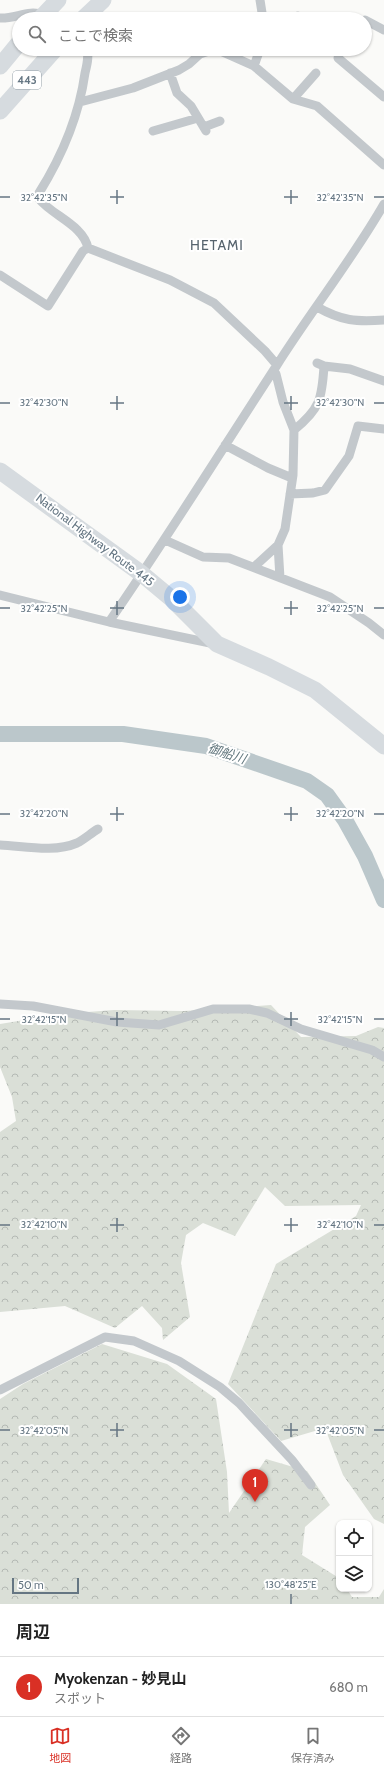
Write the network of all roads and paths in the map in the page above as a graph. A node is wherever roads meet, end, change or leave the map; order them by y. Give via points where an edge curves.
1 (58, 0) edge
2 (103, 0) edge
3 (260, 0) edge
4 (49, 12) edge
5 (91, 12) edge
6 (262, 12) edge
7 (12, 16) edge
8 (0, 18) edge
9 (372, 24) edge
10 (384, 30) edge
11 (12, 51) edge
12 (49, 56) edge
13 (88, 56) edge
14 (198, 56) edge
15 (232, 56) edge
16 (258, 56) edge
17 (338, 58) dead end
18 (0, 66) edge
19 (254, 66) junction
20 (170, 73) junction
21 (316, 73) dead end
22 (384, 97) edge
23 (294, 99) junction
24 (80, 102) junction
25 (0, 111) edge
26 (198, 118) junction
27 (220, 121) dead end
28 (153, 131) dead end
29 (384, 165) edge
30 (384, 205) edge
31 (88, 248) junction
32 (0, 275) edge
33 (317, 307) junction
34 (384, 320) edge
35 (275, 368) junction
36 (384, 381) edge
37 (384, 429) edge
38 (294, 430) junction
39 (225, 445) junction
40 (0, 471) edge
41 (292, 478) junction
42 (290, 494) junction
43 (165, 540) junction
44 (278, 545) junction
45 (254, 568) junction
46 (142, 574) junction
47 (280, 578) junction
48 (0, 595) edge
49 (109, 622) junction
50 (384, 635) edge
51 (217, 644) junction
52 (384, 746) edge
53 (98, 829) dead end
54 (0, 844) edge
55 (0, 1004) edge
56 (384, 1057) edge
57 (0, 1390) edge
58 (311, 1485) dead end

1 - 4 highway
2 - 5 highway
3 - 6 street
7 - 8 street
9 - 10 street
11 - 18 highway, 443
12 - 25 highway, 443
13 - 24 street
14 - 20 street via 189,64
15 - 19 street
16 - 19 street
17 - 22 street
19 - 23 street
20 - 24 street via 133,88
20 - 26 street via 177,93 191,106
21 - 23 street
23 - 29 street via 316,106
24 - 31 street via 57,160 38,196 46,207 83,235
26 - 27 street via 205,129
26 - 28 street
30 - 33 street
31 - 32 street via 83,251 48,306
31 - 35 street via 170,280 214,304 265,351
33 - 34 street via 350,321
33 - 35 street
35 - 38 street via 283,402
35 - 39 street
36 - 38 street via 350,369 321,364 322,388 318,407
37 - 42 street via 358,426 349,456 325,490
38 - 41 street
39 - 41 street
39 - 43 street
40 - 46 highway, National Highway Route 445
41 - 42 street
42 - 44 street via 285,529
43 - 45 street via 203,556 229,558
43 - 46 street
44 - 45 street
44 - 47 street
45 - 47 street
46 - 49 street
46 - 51 highway, National Highway Route 445 via 172,599
47 - 50 street via 330,597
48 - 49 street
49 - 51 street
51 - 52 highway, National Highway Route 445 via 315,690
53 - 54 street via 78,842 65,846 49,848
55 - 56 street via 34,1006 117,1022 160,1025 213,1009 249,1009 267,1013 301,1029 358,1045
57 - 58 street via 105,1336 134,1340 179,1361 220,1386 292,1460

